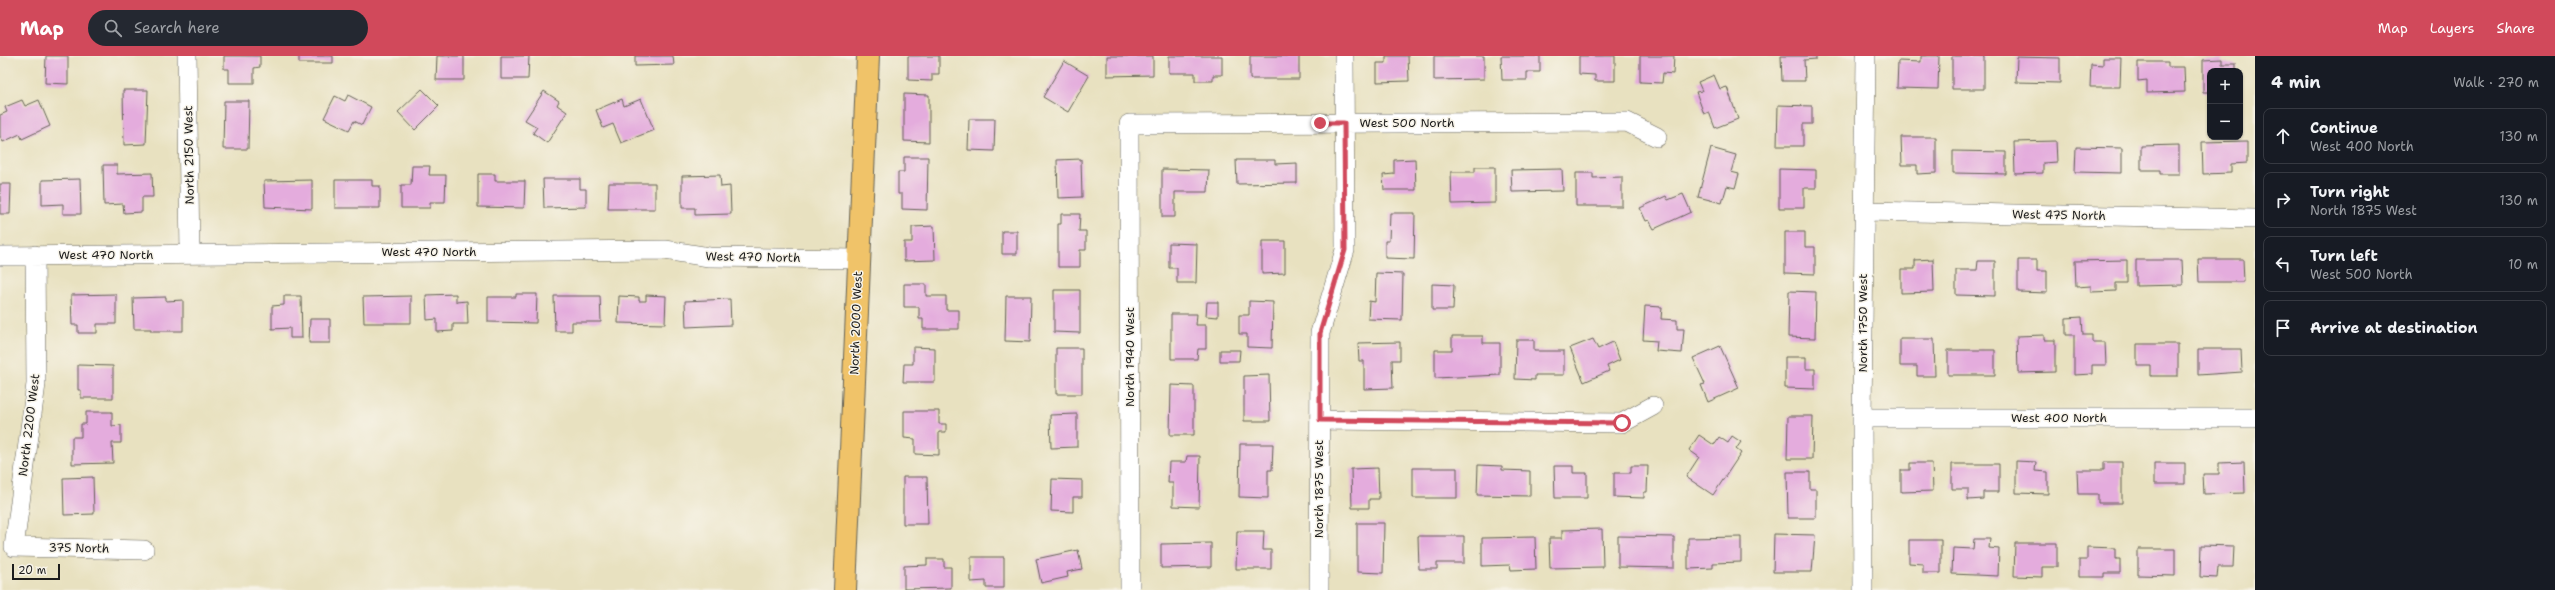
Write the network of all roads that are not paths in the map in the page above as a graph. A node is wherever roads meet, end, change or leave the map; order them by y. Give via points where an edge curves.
1 (187, 56) edge
2 (868, 56) edge
3 (1344, 56) edge
4 (1866, 56) edge
5 (1344, 123) junction
6 (1129, 124) joint
7 (1657, 137) dead end
8 (1864, 211) junction
9 (2255, 219) edge
10 (190, 254) junction
11 (0, 256) edge
12 (35, 256) junction
13 (858, 259) junction
14 (1653, 406) dead end
15 (1862, 418) junction
16 (2255, 418) edge
17 (1320, 420) junction
18 (14, 547) joint
19 (144, 550) dead end
20 (845, 590) edge
21 (1130, 590) edge
22 (1319, 590) edge
23 (1864, 590) edge

1 - 10 street, North 2150 West
2 - 13 main road, North 2000 West
3 - 5 street, North 1875 West
4 - 8 street, North 1750 West
5 - 6 street, West 500 North
5 - 7 street, West 500 North via 1627,122
5 - 17 street, North 1875 West via 1345,250 1320,333
6 - 21 street, North 1940 West
8 - 9 street, West 475 North
8 - 15 street, North 1750 West
10 - 12 street, West 470 North
10 - 13 street, West 470 North via 665,250 709,257
11 - 12 street, West 470 North
12 - 18 street, North 2200 West via 36,384
13 - 20 main road, North 2000 West
14 - 17 street via 1622,423
15 - 16 street, West 400 North
15 - 23 street, North 1750 West
17 - 22 street, North 1875 West
18 - 19 street, 375 North

